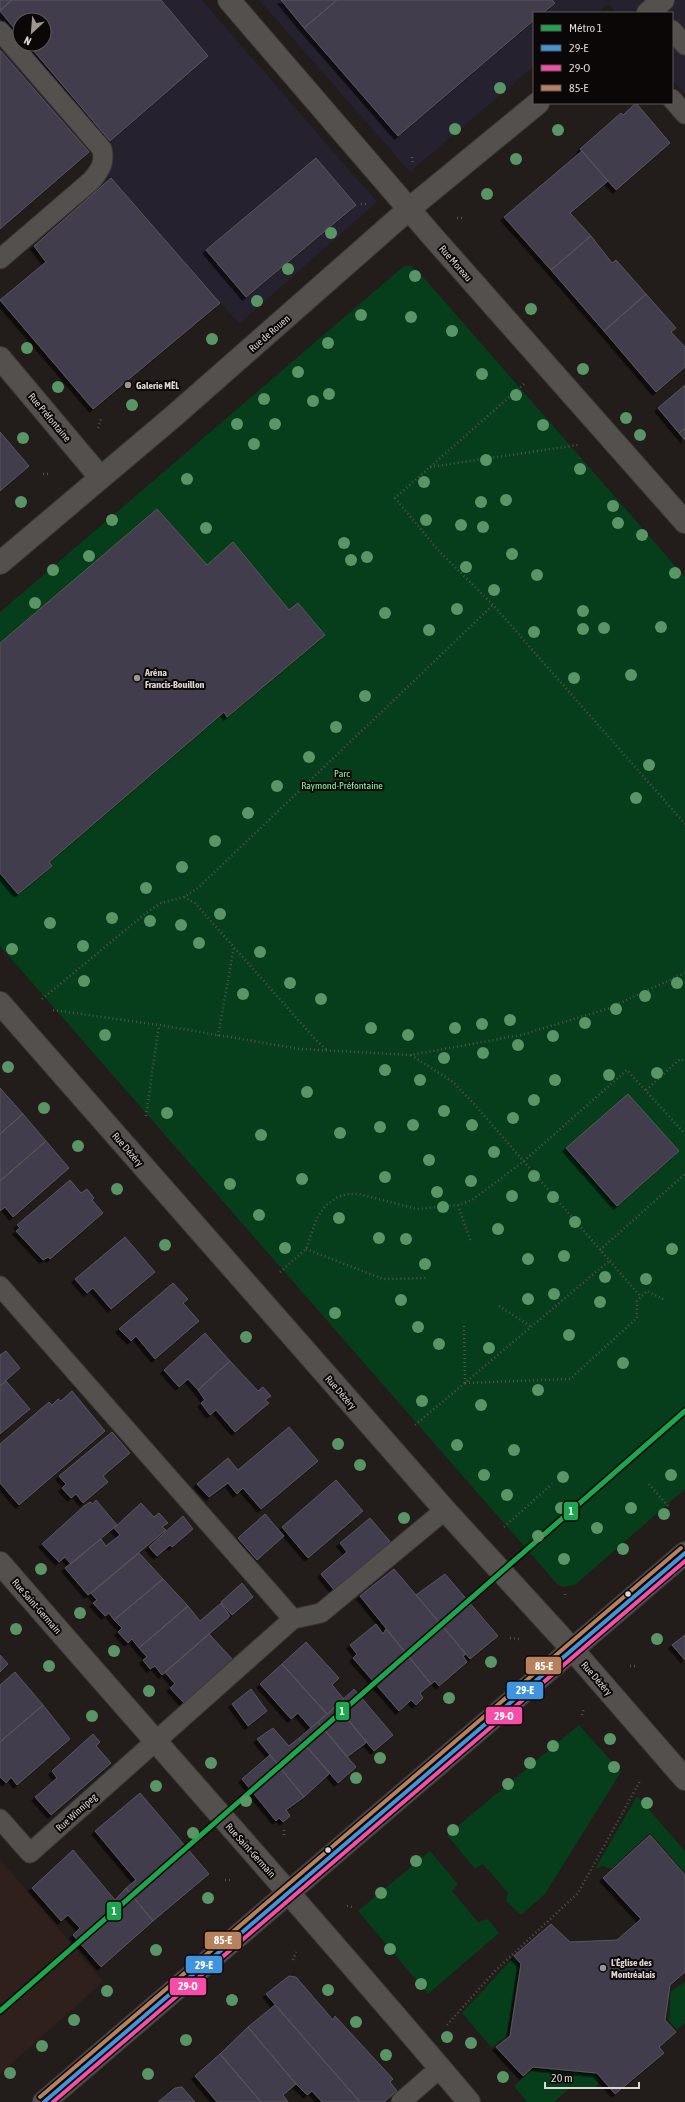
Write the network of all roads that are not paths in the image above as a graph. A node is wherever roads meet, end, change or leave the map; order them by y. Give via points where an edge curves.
1 (229, 0) edge
2 (0, 31) edge
3 (673, 31) edge
4 (685, 45) edge
5 (673, 100) edge
6 (537, 104) edge
7 (685, 114) edge
8 (409, 209) junction
9 (0, 259) edge
10 (0, 358) edge
11 (100, 477) junction
12 (685, 522) edge
13 (0, 563) edge
14 (0, 1003) edge
15 (0, 1286) edge
16 (446, 1510) junction
17 (685, 1553) edge
18 (0, 1563) edge
19 (293, 1619) junction
20 (572, 1649) junction
21 (155, 1742) junction
22 (685, 1778) edge
23 (0, 1819) edge
24 (289, 1892) junction
25 (440, 2068) junction
26 (44, 2102) edge
27 (401, 2102) edge
28 (469, 2102) edge

1 - 8 street, Rue Moreau
2 - 9 lane via 102,149 104,159 101,169 92,180
3 - 4 lane
5 - 7 lane
6 - 8 street, Rue de Rouen
8 - 11 street, Rue de Rouen via 175,415
8 - 12 street, Rue Moreau
10 - 11 street, Rue Préfontaine
11 - 13 street, Rue de Rouen
14 - 16 street, Rue Dézéry
15 - 19 lane
16 - 19 lane via 321,1613
16 - 20 street, Rue Dézéry
17 - 20 street
18 - 21 street, Rue Saint-Germain
19 - 21 lane
20 - 22 street, Rue Dézéry
20 - 24 street
21 - 23 lane, Rue Winnipeg via 30,1852
21 - 24 street, Rue Saint-Germain
24 - 25 street, Rue Saint-Germain
24 - 26 street
25 - 27 lane
25 - 28 street, Rue Saint-Germain

